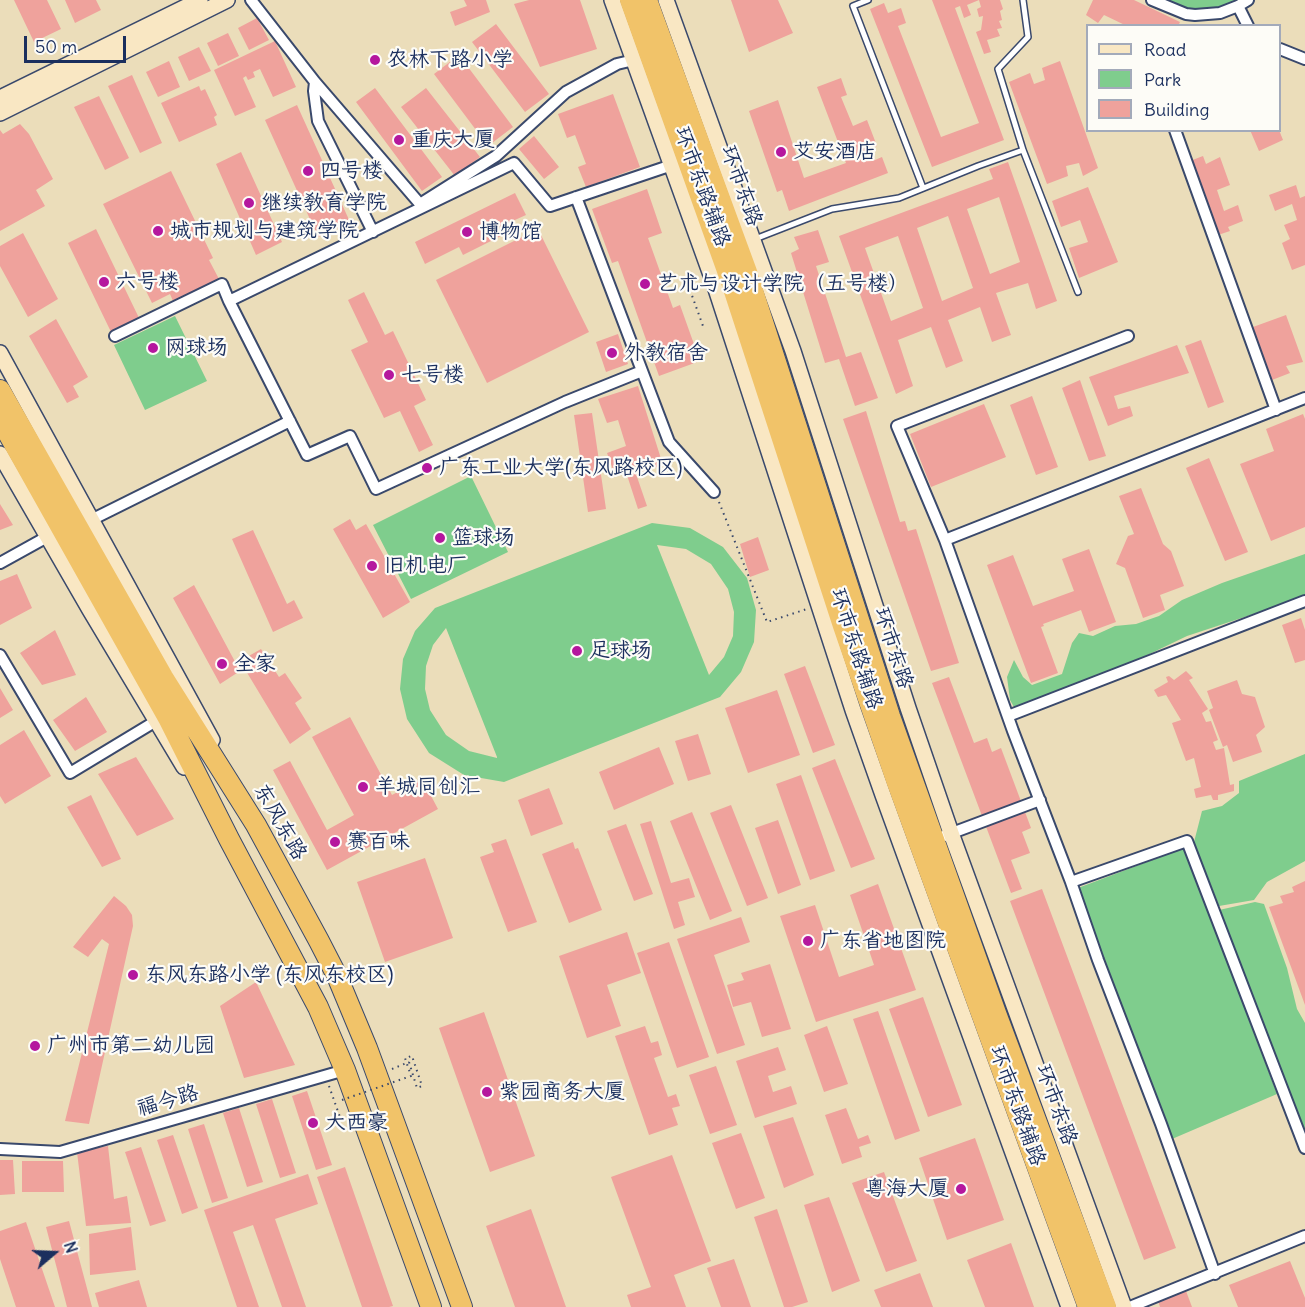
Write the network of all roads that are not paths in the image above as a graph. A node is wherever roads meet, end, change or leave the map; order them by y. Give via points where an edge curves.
1 (200, 0) edge
2 (227, 0) edge
3 (251, 0) edge
4 (612, 0) edge
5 (630, 0) edge
6 (647, 0) edge
7 (666, 0) edge
8 (868, 0) edge
9 (1023, 0) edge
10 (1152, 0) edge
11 (1243, 3) edge
12 (1193, 20) edge
13 (1248, 24) edge
14 (1281, 49) edge
15 (1305, 59) edge
16 (634, 60) junction
17 (315, 81) junction
18 (0, 98) edge
19 (0, 113) edge
20 (1176, 132) edge
21 (1023, 150) junction
22 (672, 165) junction
23 (923, 189) junction
24 (576, 197) junction
25 (372, 232) junction
26 (754, 240) junction
27 (1078, 292) dead end
28 (230, 301) junction
29 (115, 336) dead end
30 (1128, 336) dead end
31 (0, 353) edge
32 (642, 371) junction
33 (0, 390) edge
34 (1305, 398) edge
35 (1276, 410) junction
36 (0, 419) edge
37 (290, 421) junction
38 (11, 441) edge
39 (714, 492) road end
40 (93, 519) junction
41 (47, 537) junction
42 (945, 540) junction
43 (0, 562) edge
44 (1305, 601) edge
45 (0, 655) edge
46 (1008, 716) junction
47 (156, 721) junction
48 (1040, 800) junction
49 (256, 825) junction
50 (942, 837) junction
51 (228, 839) junction
52 (1071, 882) junction
53 (345, 1070) junction
54 (1305, 1148) edge
55 (0, 1149) edge
56 (1305, 1236) edge
57 (1215, 1274) junction
58 (431, 1307) edge
59 (462, 1307) edge
60 (1070, 1307) edge
61 (1088, 1307) edge
62 (1106, 1307) edge
63 (1124, 1307) edge
64 (1130, 1307) edge

1 - 18 main road
2 - 19 main road
3 - 17 street
4 - 16 main road, 环市东路辅路
5 - 61 highway, 环市东路 via 731,282 900,791
6 - 50 highway, 环市东路 via 730,223 874,671
7 - 26 main road, 环市东路辅路
8 - 23 lane via 853,6
9 - 21 lane via 1028,38 999,69
10 - 12 street
11 - 12 street
11 - 13 street
14 - 15 street
16 - 17 street via 617,64 566,92 496,156 420,204
16 - 22 main road, 环市东路辅路
17 - 25 street via 318,121
20 - 35 street
21 - 23 lane
21 - 27 lane
22 - 24 street
22 - 60 main road, 环市东路辅路 via 741,362 857,721
23 - 26 lane via 899,198 832,209
24 - 25 street via 550,206 514,163
24 - 32 street
25 - 28 street
26 - 50 main road, 环市东路辅路 via 908,708
28 - 29 street via 222,284
28 - 37 street
30 - 42 street via 897,426
31 - 40 main road
32 - 37 street via 376,489 350,436 307,455
32 - 39 street via 669,442
33 - 38 highway, 东风东路
34 - 35 street
35 - 42 street
36 - 38 highway, 东风东路
37 - 40 street
38 - 41 main road
38 - 49 highway, 东风东路
38 - 51 highway, 东风东路 via 172,726
40 - 49 main road
41 - 43 street
41 - 47 main road
42 - 46 street
44 - 46 street
45 - 47 street via 70,773
46 - 48 street
47 - 51 main road
48 - 50 street
48 - 52 street
49 - 59 highway, 东风东路 via 353,1012
50 - 62 highway, 环市东路
50 - 63 main road, 环市东路辅路
51 - 53 highway, 东风东路 via 304,979
52 - 54 street via 1187,841
52 - 57 street
53 - 55 street, 福今路 via 60,1152
53 - 58 highway, 东风东路
56 - 57 street
57 - 64 street

